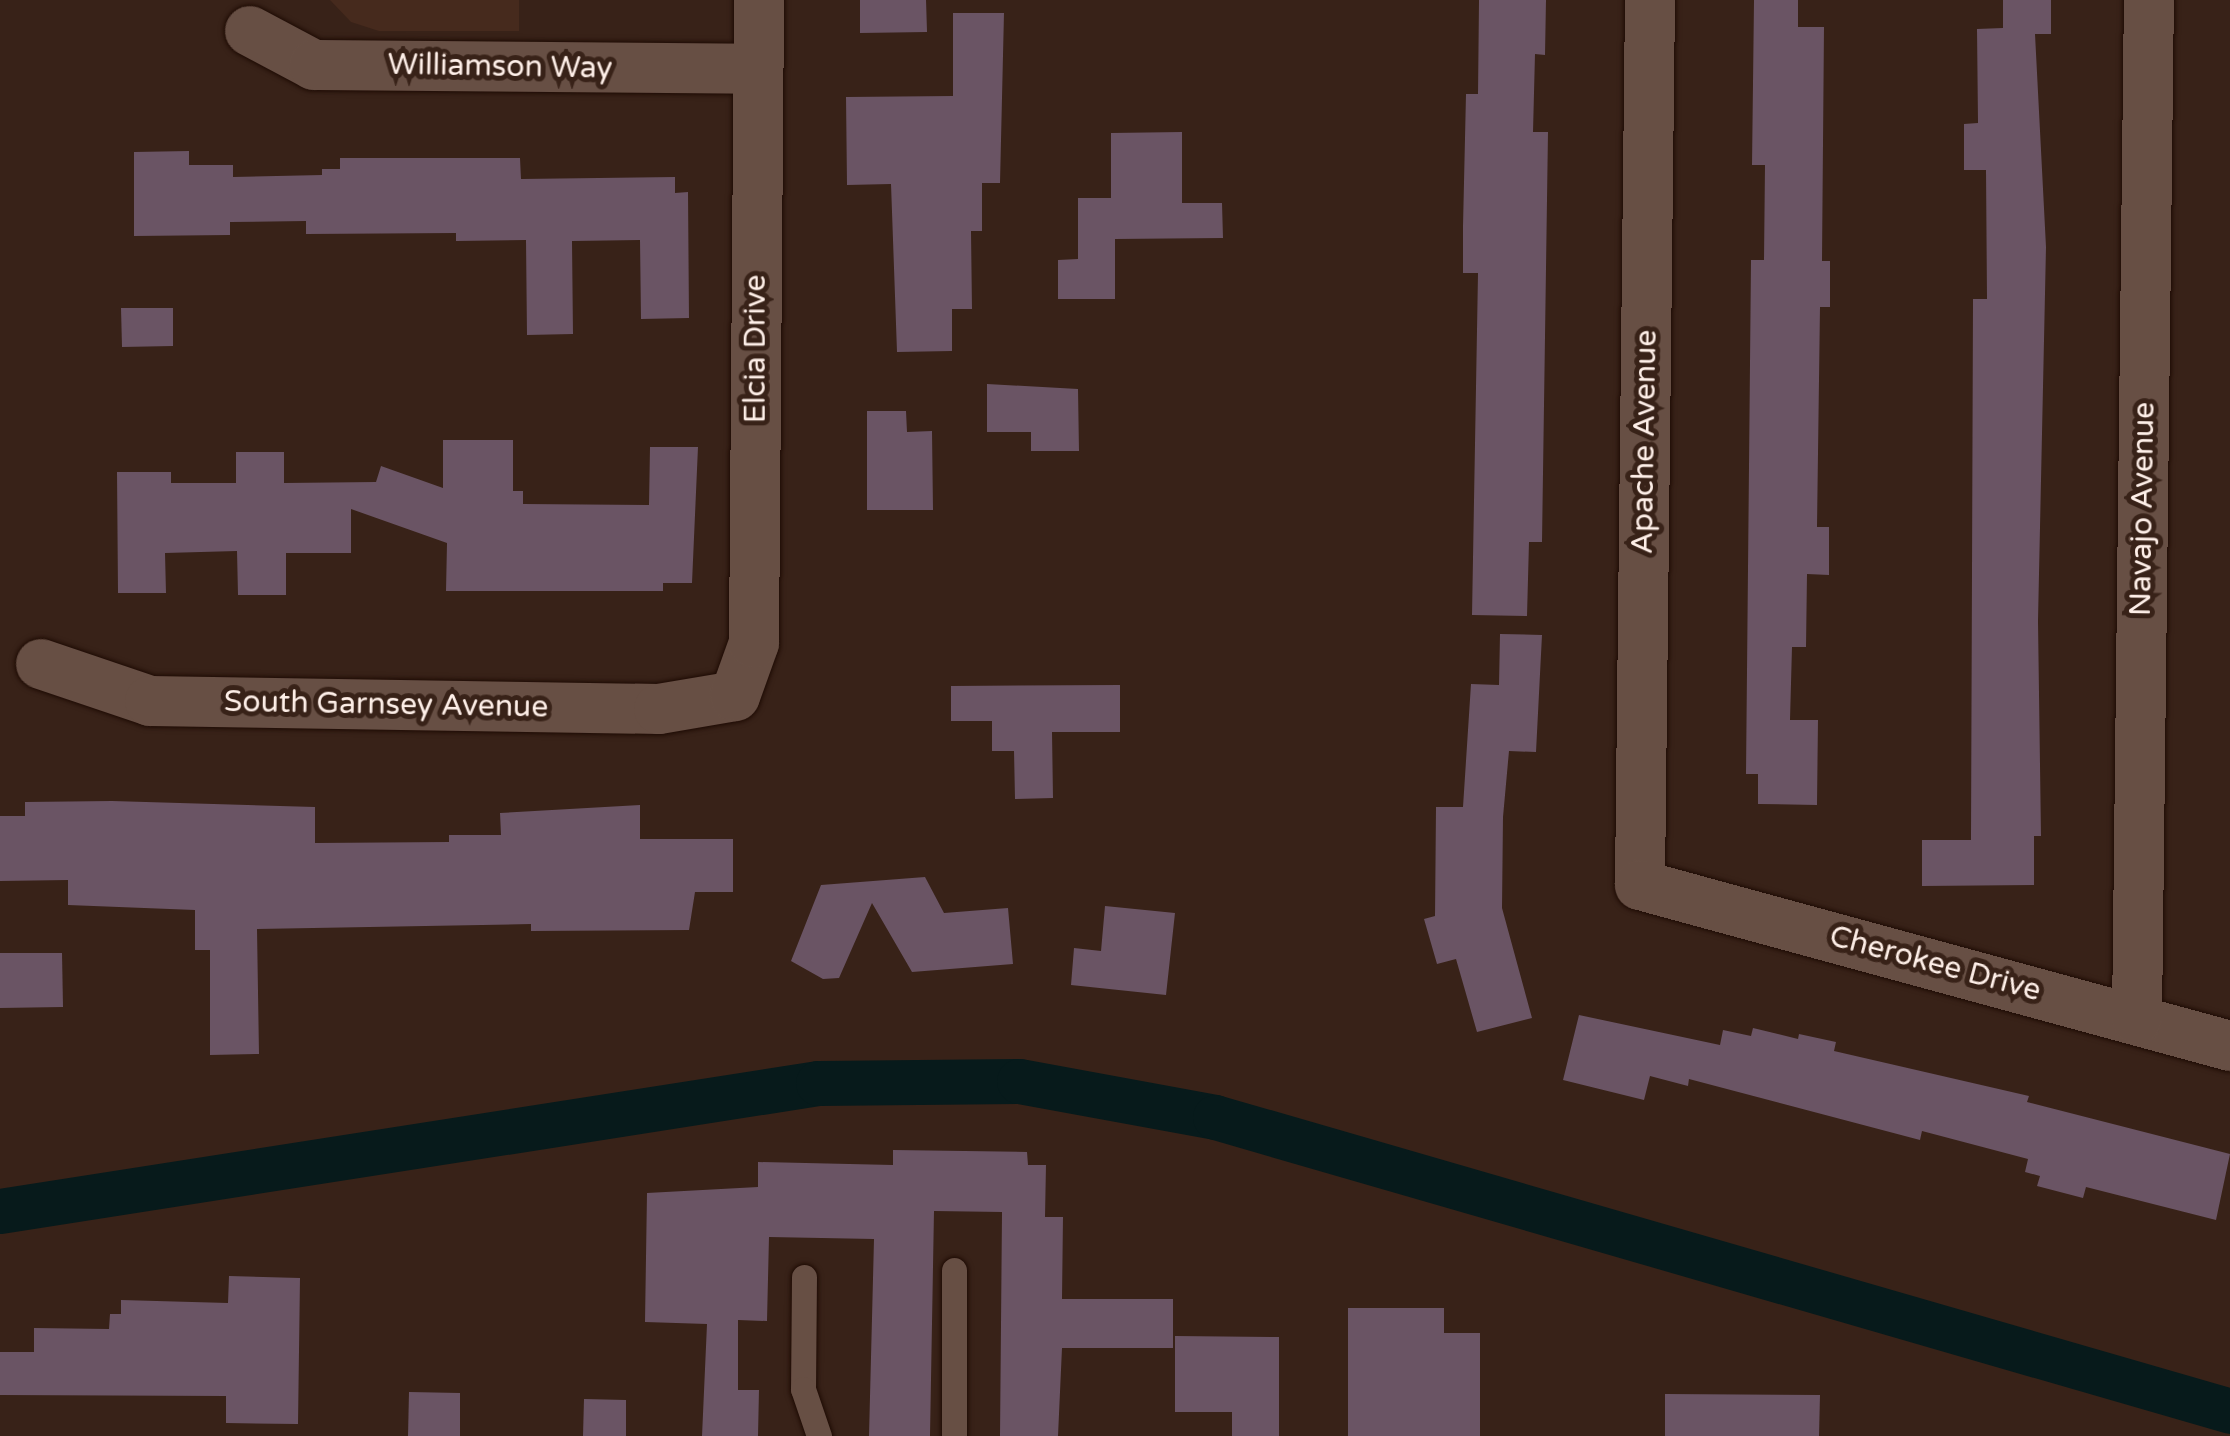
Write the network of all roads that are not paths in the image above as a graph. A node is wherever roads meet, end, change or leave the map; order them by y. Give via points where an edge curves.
1 (759, 0) edge
2 (1650, 0) edge
3 (2149, 0) edge
4 (250, 32) dead end
5 (758, 69) junction
6 (42, 664) dead end
7 (736, 696) joint
8 (1640, 885) joint
9 (2137, 1019) junction
10 (2230, 1046) edge
11 (954, 1270) dead end
12 (804, 1277) dead end
13 (819, 1436) edge
14 (954, 1436) edge

1 - 5 street, Elcia Drive
2 - 8 street, Apache Avenue
3 - 9 street, Navajo Avenue
4 - 5 street, Williamson Way via 314,65
5 - 7 street, Elcia Drive via 754,644
6 - 7 street, South Garnsey Avenue via 150,701 659,709
8 - 9 street, Cherokee Drive
9 - 10 street, Cherokee Drive
11 - 14 lane
12 - 13 lane via 803,1389

